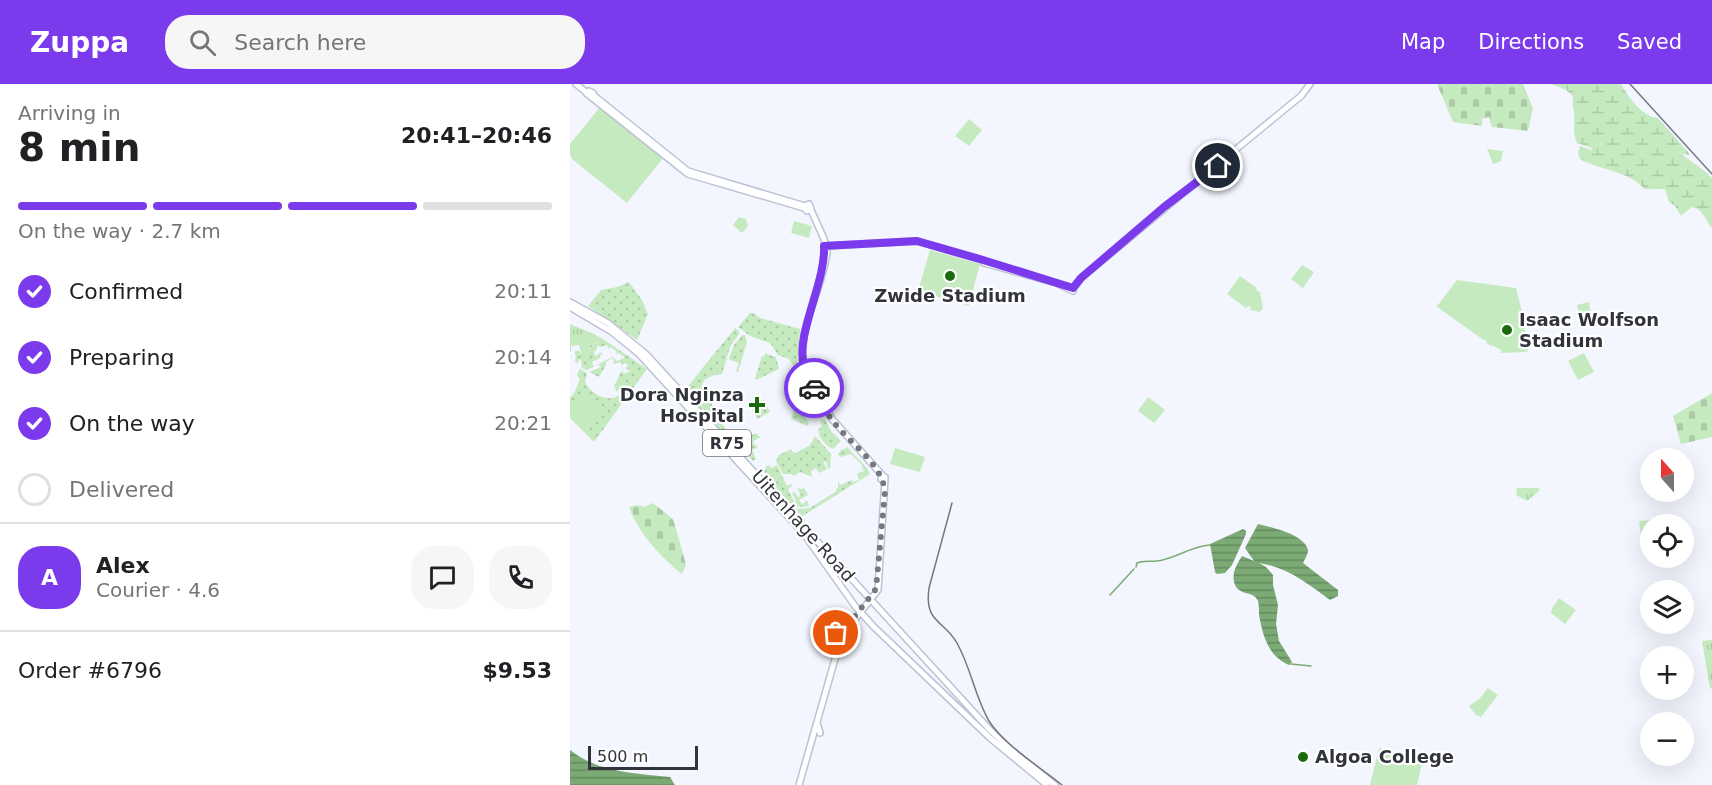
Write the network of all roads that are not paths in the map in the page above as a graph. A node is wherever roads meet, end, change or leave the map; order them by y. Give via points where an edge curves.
1 (578, 84) edge
2 (1310, 84) edge
3 (828, 246) junction
4 (826, 256) junction
5 (820, 279) junction
6 (570, 302) edge
7 (570, 307) edge
8 (873, 597) junction
9 (858, 614) junction
10 (817, 718) junction
11 (810, 742) junction
12 (799, 785) edge
13 (1047, 785) edge
14 (1055, 785) edge

1 - 3 main road via 688,171 807,209
2 - 3 main road via 1301,96 1073,289 917,241
3 - 4 main road
3 - 4 main road via 830,252
3 - 5 main road
4 - 5 main road
5 - 8 main road via 804,342 804,368 832,419 883,478 882,539
6 - 8 main road, Uitenhage Road / R75 via 641,349 863,592
7 - 9 main road, Uitenhage Road / R75 via 616,335 643,358 804,534
8 - 9 main road
8 - 14 main road, Uitenhage Road / R75 via 876,606 990,730
9 - 10 main road via 836,633 839,645
9 - 13 main road, Uitenhage Road / R75 via 990,738
10 - 11 main road
10 - 11 main road via 820,735
11 - 12 main road

